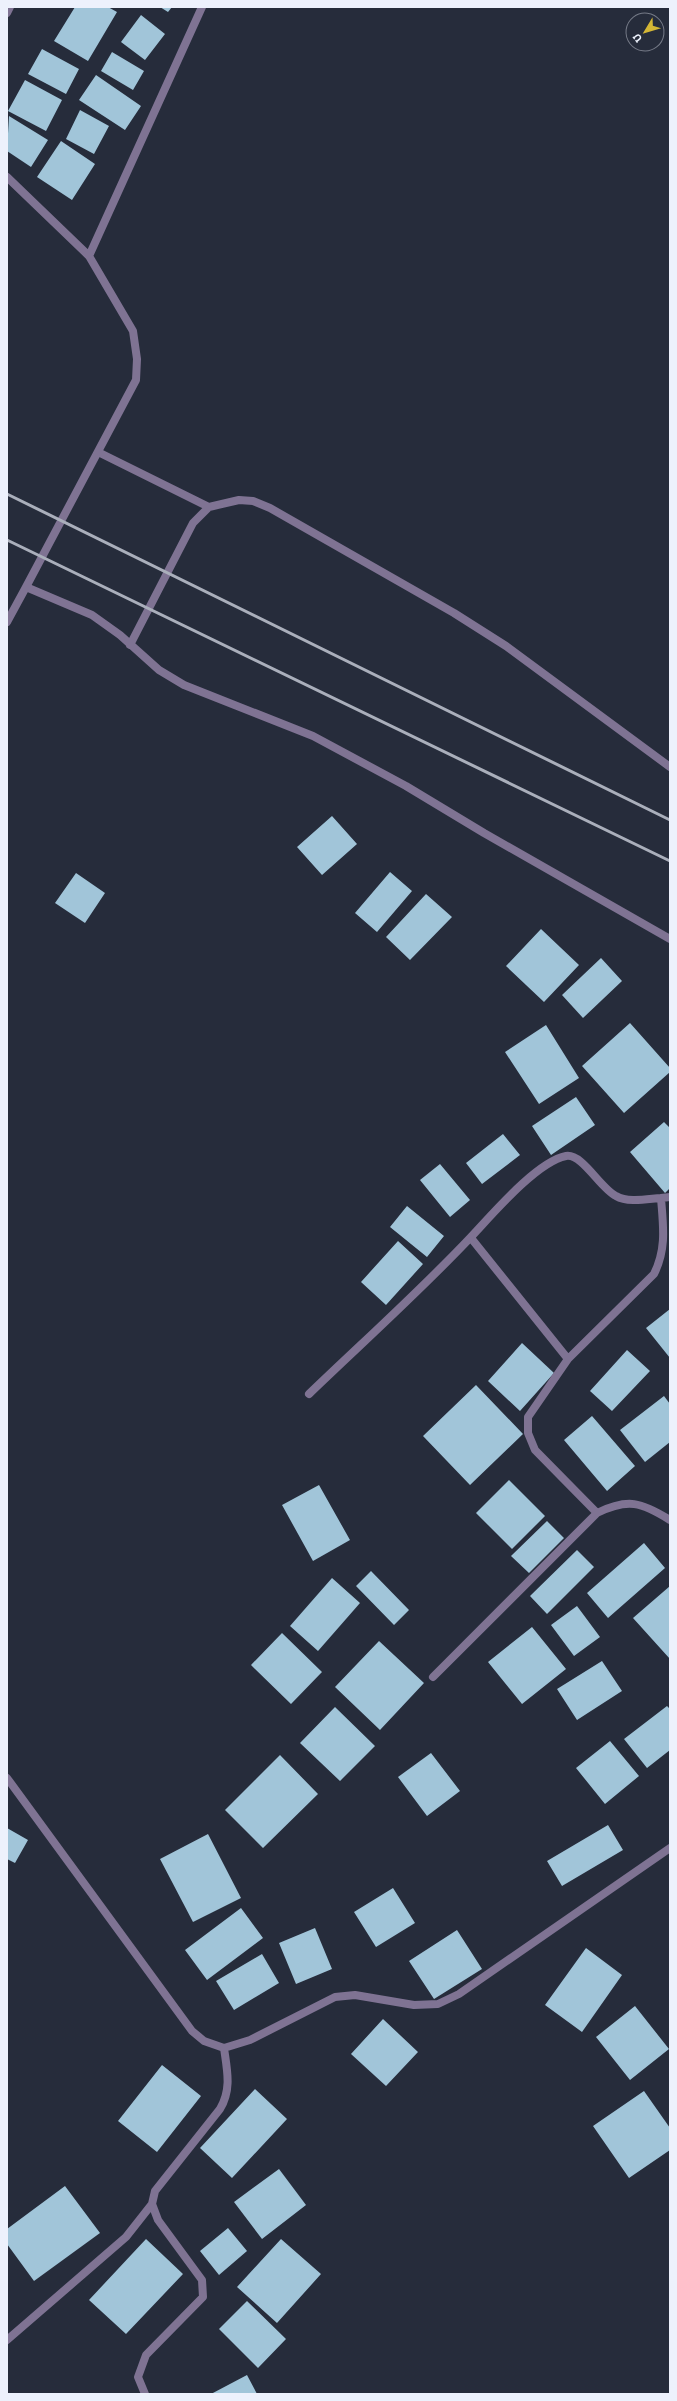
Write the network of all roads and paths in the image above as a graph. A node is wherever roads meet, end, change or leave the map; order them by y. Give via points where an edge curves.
1 (10, 7) edge
2 (202, 7) edge
3 (7, 13) edge
4 (7, 177) edge
5 (89, 256) junction
6 (98, 452) junction
7 (209, 507) junction
8 (26, 587) junction
9 (7, 622) edge
10 (130, 645) junction
11 (670, 767) edge
12 (670, 939) edge
13 (670, 1197) edge
14 (661, 1198) junction
15 (471, 1238) junction
16 (568, 1360) junction
17 (309, 1394) dead end
18 (597, 1513) junction
19 (670, 1520) edge
20 (433, 1677) dead end
21 (7, 1778) edge
22 (670, 1848) edge
23 (224, 2048) junction
24 (152, 2204) junction
25 (7, 2340) edge
26 (144, 2394) edge

1 - 3 street
2 - 5 street
4 - 5 street
5 - 6 street via 133,331 137,359 136,380
6 - 7 street
6 - 8 street
7 - 10 street via 193,523
7 - 11 street via 239,500 253,501 270,508 454,613 506,646
8 - 9 street
8 - 10 street via 92,615
10 - 12 street via 159,670 184,685 314,736 406,786
13 - 14 street
14 - 15 street via 627,1199 616,1196 602,1186 583,1163 574,1156 566,1156 552,1162 508,1196
14 - 16 street via 664,1243 662,1259 654,1274
15 - 16 street
15 - 17 street
16 - 18 street via 528,1417 528,1434 535,1450
18 - 19 street via 616,1504 633,1504 649,1507
18 - 20 street
21 - 23 street via 192,2031 204,2041
22 - 23 street via 459,1994 438,2004 414,2004 355,1995 335,1997 250,2040
23 - 24 street via 229,2083 227,2097 155,2191
24 - 25 street via 126,2237
24 - 26 street via 158,2220 202,2280 203,2297 146,2355 138,2377

